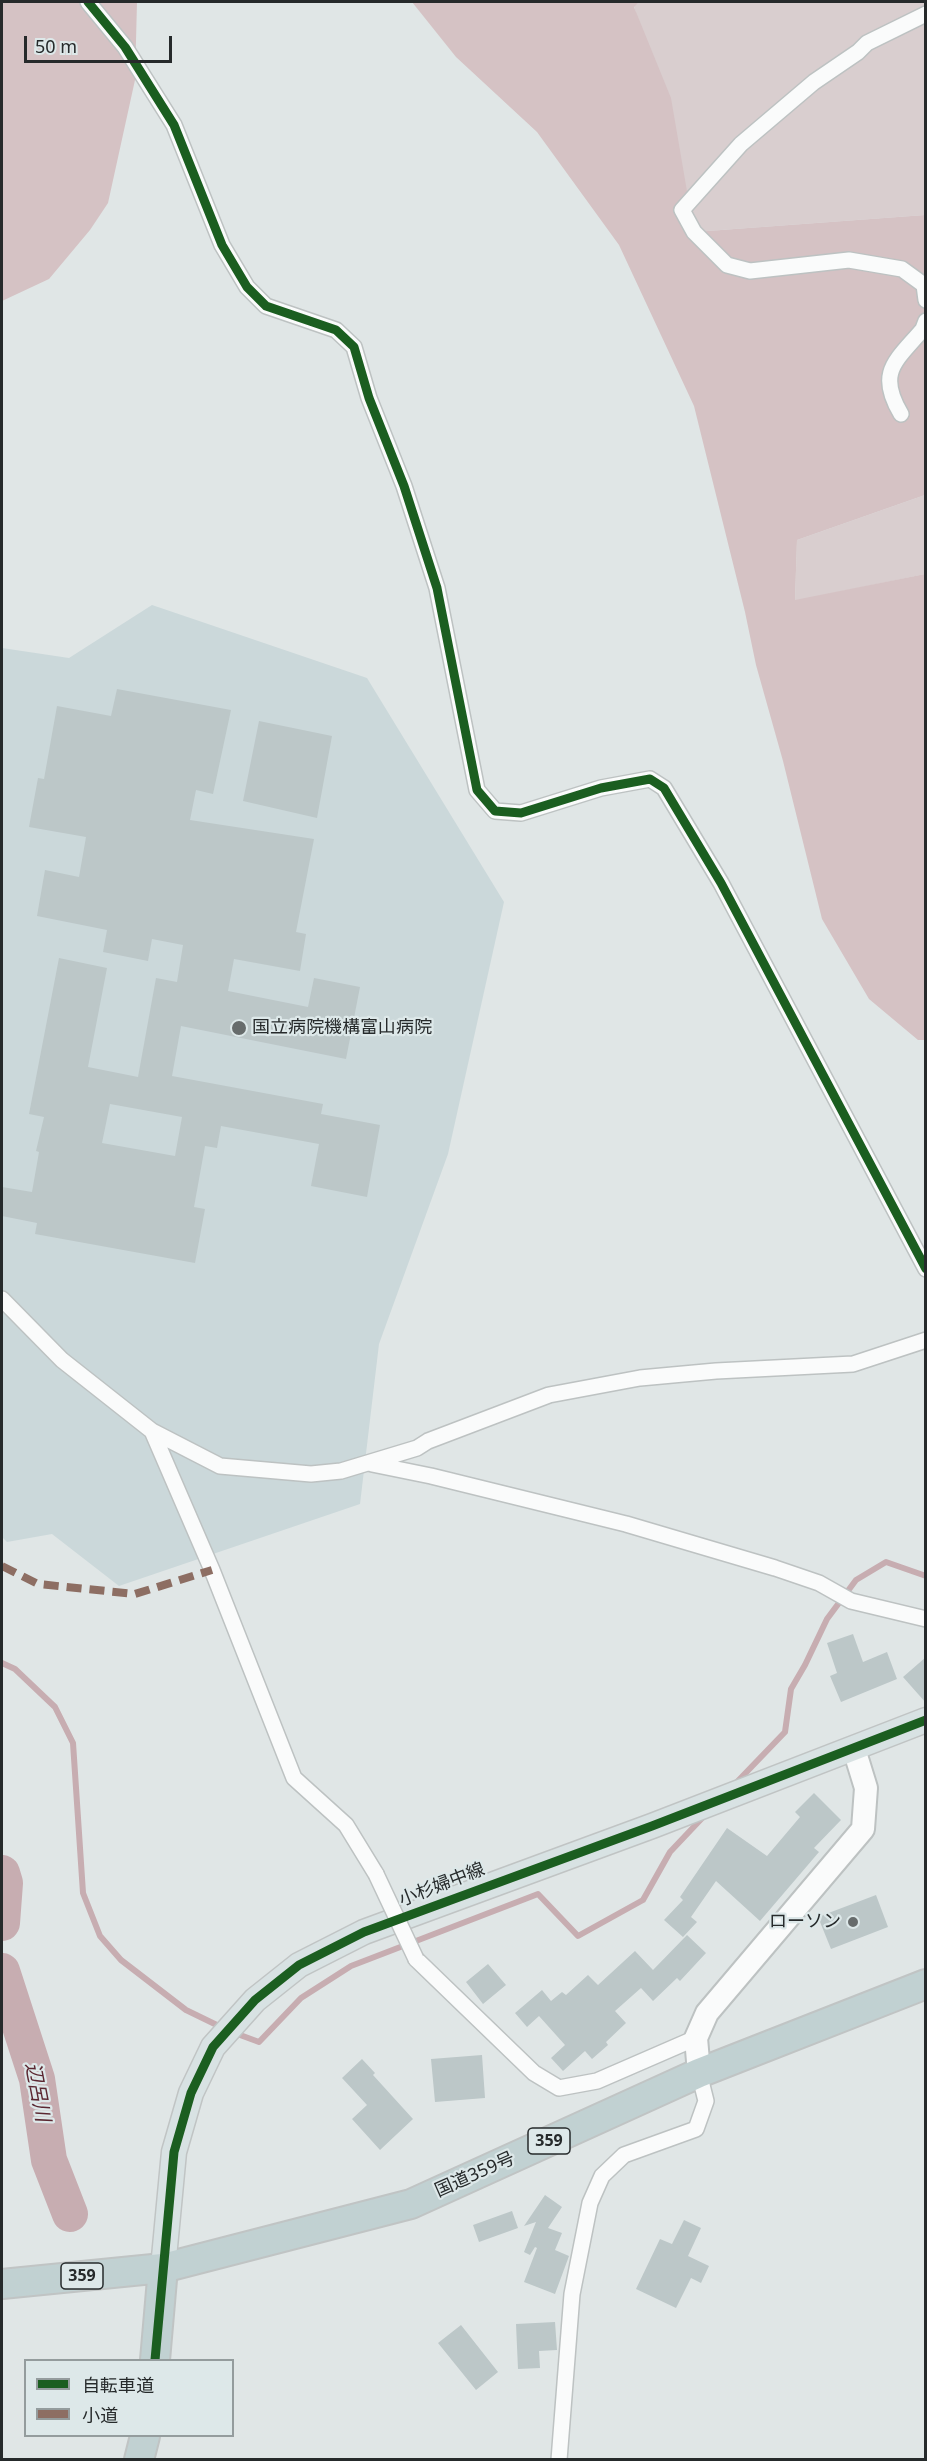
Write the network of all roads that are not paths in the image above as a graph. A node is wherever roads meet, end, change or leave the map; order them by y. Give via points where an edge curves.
1 (87, 2) edge
2 (926, 14) edge
3 (926, 300) edge
4 (926, 321) edge
5 (901, 414) dead end
6 (926, 1269) edge
7 (2, 1299) edge
8 (926, 1340) edge
9 (152, 1431) junction
10 (370, 1464) junction
11 (926, 1619) edge
12 (926, 1720) edge
13 (854, 1749) junction
14 (926, 1984) edge
15 (696, 2038) junction
16 (699, 2073) junction
17 (163, 2268) junction
18 (2, 2284) edge
19 (155, 2359) edge
20 (145, 2437) edge
21 (139, 2460) edge
22 (558, 2460) edge

1 - 6 street via 125,47 174,125 222,245 247,287 266,306 336,330 354,347 437,588 477,790 495,811 521,813 601,788 650,779 664,788 721,883
2 - 3 street via 867,43 814,82 741,144 682,210 694,232 727,265 750,271 849,260 902,269 924,285
4 - 5 street via 891,367 891,396
7 - 9 street via 62,1360
8 - 10 street via 853,1364 640,1378 549,1395
9 - 10 street via 220,1466 311,1474
9 - 15 street, bridge via 294,1778 346,1825 376,1874 416,1959 534,2073 559,2088 597,2081
10 - 11 street via 626,1524 786,1571 851,1601
12 - 13 main road, 小杉婦中線
13 - 15 street via 867,1788 863,1829 707,2013
13 - 17 main road, 小杉婦中線 via 364,1932 299,1965 255,2000 213,2047 191,2093 174,2152
14 - 16 highway, 国道359号 / 359
15 - 16 street
16 - 17 highway, 国道359号 / 359 via 411,2204
16 - 22 street via 706,2101 696,2129 624,2156 602,2176 590,2203 572,2294
17 - 18 highway, 国道359号 / 359
17 - 19 highway
20 - 21 highway

